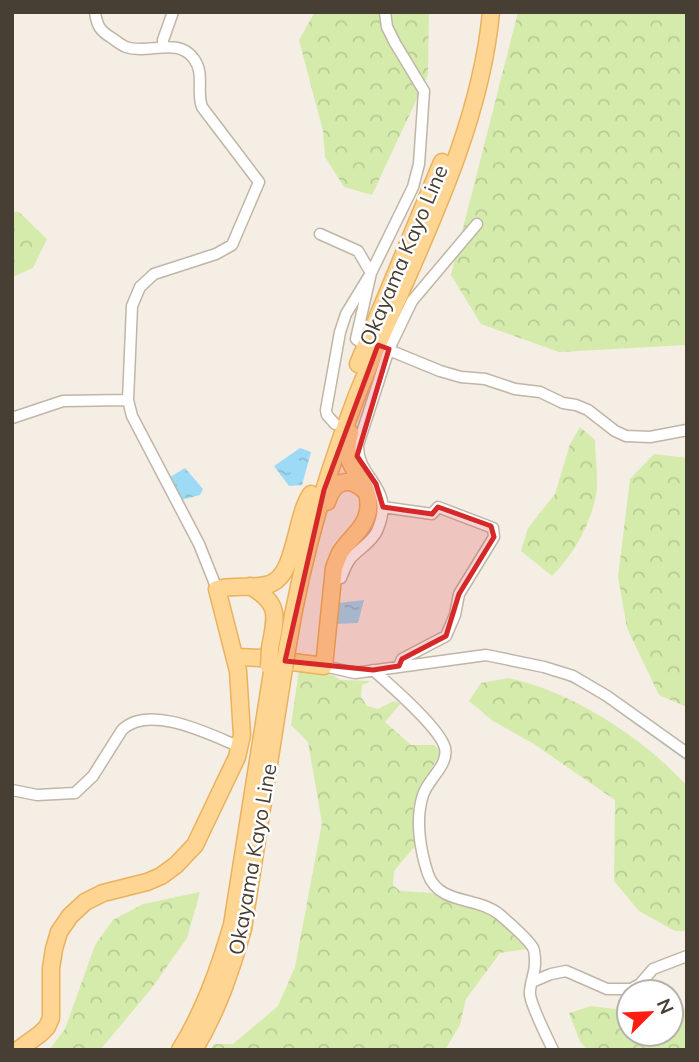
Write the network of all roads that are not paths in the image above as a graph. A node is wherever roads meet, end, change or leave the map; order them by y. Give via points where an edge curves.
1 (95, 12) edge
2 (173, 12) edge
3 (384, 12) edge
4 (482, 12) edge
5 (491, 12) edge
6 (163, 47) junction
7 (477, 224) dead end
8 (320, 234) dead end
9 (371, 273) junction
10 (376, 349) junction
11 (128, 400) junction
12 (12, 418) edge
13 (335, 425) junction
14 (687, 430) edge
15 (366, 492) junction
16 (311, 494) junction
17 (383, 507) junction
18 (333, 580) junction
19 (250, 586) junction
20 (298, 588) junction
21 (217, 589) junction
22 (278, 649) junction
23 (236, 657) junction
24 (324, 666) junction
25 (399, 666) junction
26 (276, 667) junction
27 (373, 670) junction
28 (240, 747) junction
29 (687, 753) edge
30 (12, 790) edge
31 (687, 956) edge
32 (532, 982) junction
33 (18, 1050) edge
34 (180, 1050) edge
35 (194, 1050) edge
36 (553, 1050) edge

1 - 6 street via 101,32 125,47
2 - 6 street
3 - 9 street via 395,43 424,91 423,125 413,187
4 - 10 main road, Okayama Kayo Line via 470,88
5 - 10 main road, Okayama Kayo Line via 473,110
6 - 11 street via 181,49 195,60 200,69 202,107 257,177 259,187 232,245 154,274 140,287 132,306
7 - 10 street
8 - 9 street via 358,251
9 - 10 street via 356,339
9 - 13 street via 340,332 326,410
10 - 13 main road, Okayama Kayo Line
10 - 14 street via 461,377 540,392 587,410 626,436
10 - 15 main road, Okayama Kayo Line via 347,446 347,459
10 - 17 street via 358,456 376,484
10 - 20 main road, Okayama Kayo Line via 334,456
11 - 12 street via 62,401
11 - 21 street
13 - 16 main road, Okayama Kayo Line
15 - 18 main road via 364,523 340,553
15 - 20 main road, Okayama Kayo Line via 351,481 336,485 328,496 309,568
16 - 19 main road, Okayama Kayo Line via 303,505 281,577 270,584
16 - 22 main road, Okayama Kayo Line
17 - 18 street via 377,532 349,560 341,578
17 - 25 street via 432,514 438,507 494,528 494,537 459,594 446,636 402,659
18 - 24 main road
19 - 21 main road, Okayama Kayo Line
19 - 22 main road, Okayama Kayo Line via 274,608
20 - 22 main road, Okayama Kayo Line
21 - 23 main road, Okayama Kayo Line
22 - 26 main road, Okayama Kayo Line
23 - 24 main road
23 - 28 main road, Okayama Kayo Line
24 - 27 street via 355,673
25 - 27 street
25 - 29 street via 486,655 544,667 573,676 607,696
26 - 34 main road, Okayama Kayo Line via 232,925 205,1004
26 - 35 main road, Okayama Kayo Line via 243,929 216,1008
27 - 32 street via 444,745 444,761 424,792 419,820 422,854 433,886 453,897 483,904 534,948
28 - 30 street via 185,725 138,721 127,724 93,776 75,793 37,795
28 - 33 main road, Okayama Kayo Line via 195,845 176,865 147,882 103,893 70,916 54,949 51,1018 47,1027
31 - 32 street via 653,969 631,989 607,989 566,971
32 - 36 street via 530,995

